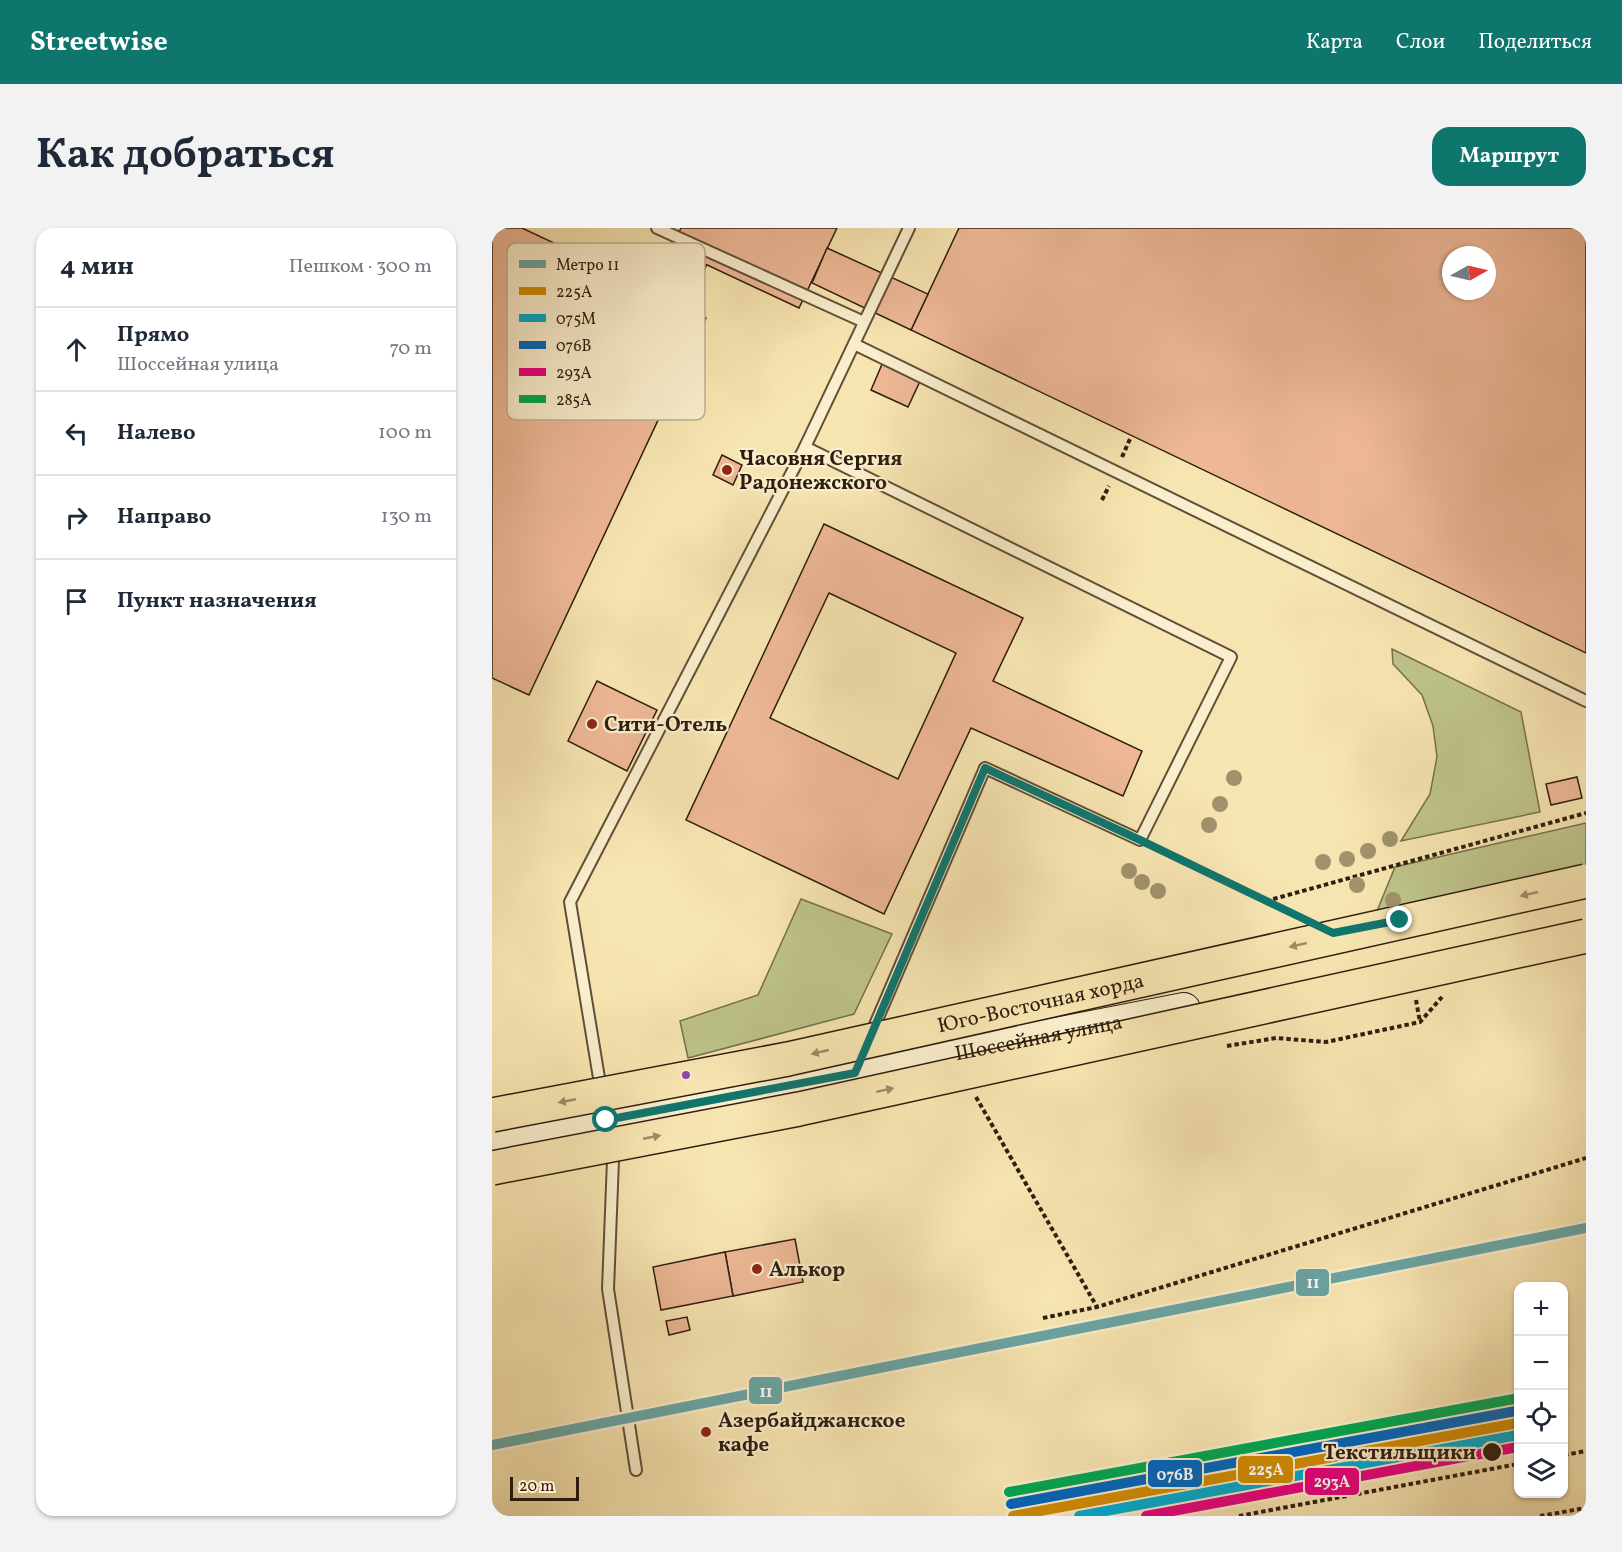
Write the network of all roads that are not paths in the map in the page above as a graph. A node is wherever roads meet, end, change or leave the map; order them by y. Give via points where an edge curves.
1 (657, 228) edge
2 (909, 228) edge
3 (690, 243) edge
4 (705, 250) edge
5 (864, 322) junction
6 (854, 344) junction
7 (804, 447) junction
8 (1586, 701) edge
9 (1586, 881) edge
10 (1586, 927) edge
11 (1586, 936) edge
12 (859, 1063) junction
13 (492, 1115) edge
14 (606, 1120) junction
15 (492, 1140) edge
16 (492, 1168) edge
17 (636, 1470) dead end

1 - 3 lane
2 - 5 lane
4 - 5 lane
5 - 6 lane
6 - 7 lane
6 - 8 lane
7 - 12 lane via 1231,657 1140,840 985,768
7 - 14 lane via 570,902
9 -> 13 main road, Юго-Восточная хорда, bridge via 788,1059
10 - 12 main road, Шоссейная улица via 1409,964
16 -> 11 main road, bridge via 799,1109
12 - 14 main road, Шоссейная улица
14 - 15 main road, Шоссейная улица
14 - 17 lane via 613,1160 608,1289

